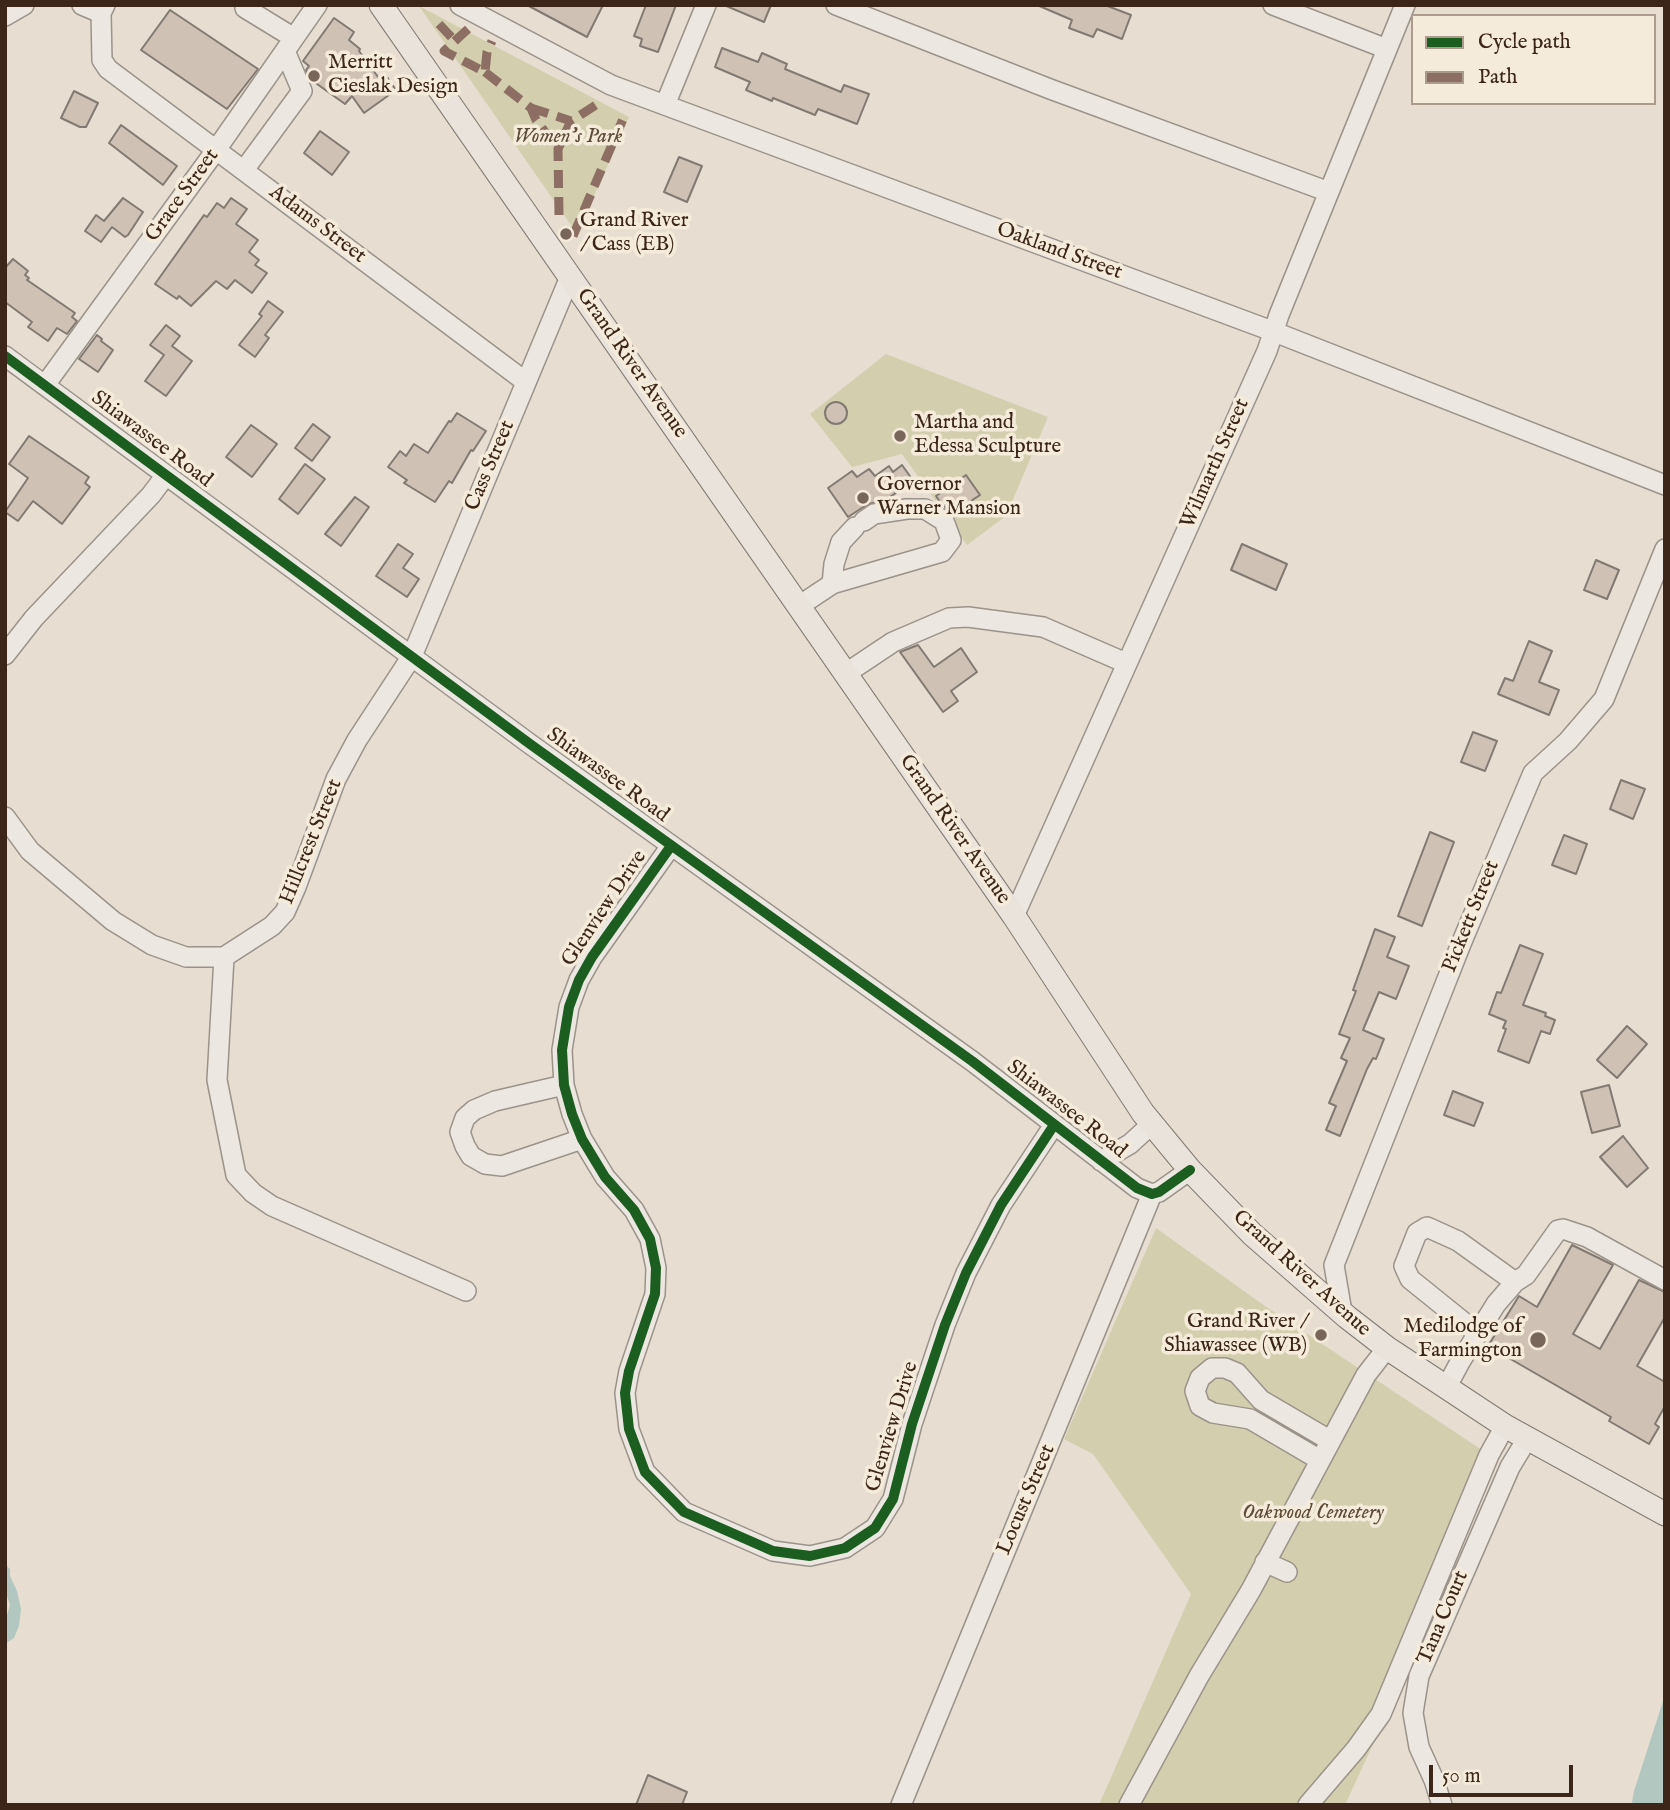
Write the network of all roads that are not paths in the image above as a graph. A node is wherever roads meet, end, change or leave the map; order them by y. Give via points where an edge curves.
1 (24, 5) edge
2 (82, 5) edge
3 (317, 5) edge
4 (381, 5) edge
5 (460, 5) edge
6 (706, 5) edge
7 (836, 5) edge
8 (1273, 5) edge
9 (1405, 5) edge
10 (245, 8) dead end
11 (103, 9) edge
12 (5, 16) edge
13 (290, 45) junction
14 (1387, 49) junction
15 (665, 105) junction
16 (216, 150) junction
17 (244, 170) junction
18 (1329, 192) junction
19 (570, 277) junction
20 (1272, 331) junction
21 (5, 356) edge
22 (526, 382) junction
23 (46, 385) junction
24 (166, 475) junction
25 (1665, 485) edge
26 (1665, 549) edge
27 (832, 584) junction
28 (799, 607) junction
29 (5, 655) edge
30 (412, 656) junction
31 (1126, 663) junction
32 (845, 674) junction
33 (5, 817) edge
34 (671, 846) junction
35 (1014, 916) junction
36 (223, 957) junction
37 (564, 1085) junction
38 (1153, 1123) junction
39 (1054, 1125) junction
40 (582, 1139) junction
41 (1101, 1161) junction
42 (1190, 1170) junction
43 (1152, 1194) junction
44 (1665, 1280) edge
45 (1515, 1282) junction
46 (466, 1291) dead end
47 (1342, 1312) junction
48 (1477, 1333) junction
49 (1387, 1348) junction
50 (1446, 1388) junction
51 (1505, 1426) junction
52 (1527, 1439) junction
53 (1331, 1441) junction
54 (1320, 1460) junction
55 (1665, 1514) edge
56 (1265, 1562) junction
57 (1287, 1572) dead end
58 (901, 1805) edge
59 (1129, 1805) edge
60 (1308, 1805) edge
61 (1442, 1805) edge

1 - 12 street
2 - 11 street
3 - 13 street, Grace Street
4 - 19 main road, Grand River Avenue
5 - 15 street, Oakland Street via 611,85
6 - 15 street
7 - 18 street
8 - 14 street
9 - 14 street, Wilmarth Street
10 - 13 street
11 - 16 street, Adams Street via 102,60 108,69
13 - 16 street, Grace Street
13 - 17 street via 302,91
14 - 18 street, Wilmarth Street
15 - 20 street, Oakland Street
16 - 17 street, Adams Street
16 - 23 street, Grace Street
17 - 22 street, Adams Street
18 - 20 street, Wilmarth Street
19 - 22 street, Cass Street
19 - 28 main road, Grand River Avenue
20 - 25 street, Oakland Street
20 - 31 street, Wilmarth Street
21 - 23 street, Shiawassee Road
22 - 30 street, Cass Street
23 - 24 street, Shiawassee Road
24 - 29 street
24 - 30 street, Shiawassee Road
26 - 47 street, Pickett Street via 1604,699 1533,773 1334,1265
27 - 27 street via 841,542 874,514 925,509 944,521 951,540 942,552
27 - 28 street
28 - 32 main road, Grand River Avenue
30 - 34 street, Shiawassee Road
30 - 36 street, Hillcrest Street via 336,779 285,912 264,932
31 - 32 street via 1043,627 968,617 949,618 893,642
31 - 35 street, Wilmarth Street
32 - 35 main road, Grand River Avenue
33 - 36 street via 30,851 113,920 152,945 186,957
34 - 37 street, Glenview Drive via 579,981 562,1050
34 - 39 street, Shiawassee Road
35 - 38 main road, Grand River Avenue
36 - 46 street via 217,1080 236,1175 272,1206
37 - 40 street, Glenview Drive
37 - 40 street via 474,1110 460,1132 471,1156 502,1166
38 - 41 street, Shiawassee Road
38 - 42 main road, Grand River Avenue
39 - 40 street, Glenview Drive via 1001,1205 966,1273 912,1424 893,1499 875,1528 845,1548 810,1556 773,1550 684,1512 645,1472 629,1429 625,1393 655,1294 656,1268 650,1239 634,1210 605,1177
39 - 41 street, Shiawassee Road
41 - 43 street, Shiawassee Road
42 - 43 street
42 - 47 main road, Grand River Avenue via 1252,1234
43 - 58 street, Locust Street
44 - 45 street via 1587,1237 1563,1229
45 - 48 street
45 - 48 street via 1458,1241 1427,1227 1417,1233 1404,1265 1410,1279
47 - 49 main road, Grand River Avenue
48 - 50 street
49 - 50 main road, Grand River Avenue
49 - 53 street via 1366,1375
50 - 51 main road, Grand River Avenue
51 - 52 main road, Grand River Avenue
51 - 60 street via 1381,1714
52 - 55 main road, Grand River Avenue
52 - 61 street, Tana Court via 1510,1467 1419,1676 1413,1713 1419,1747
53 - 54 street
53 - 54 street via 1261,1400 1237,1373 1212,1368 1200,1378 1195,1391 1200,1406 1213,1413 1250,1419
54 - 56 street
56 - 57 street
56 - 59 street

